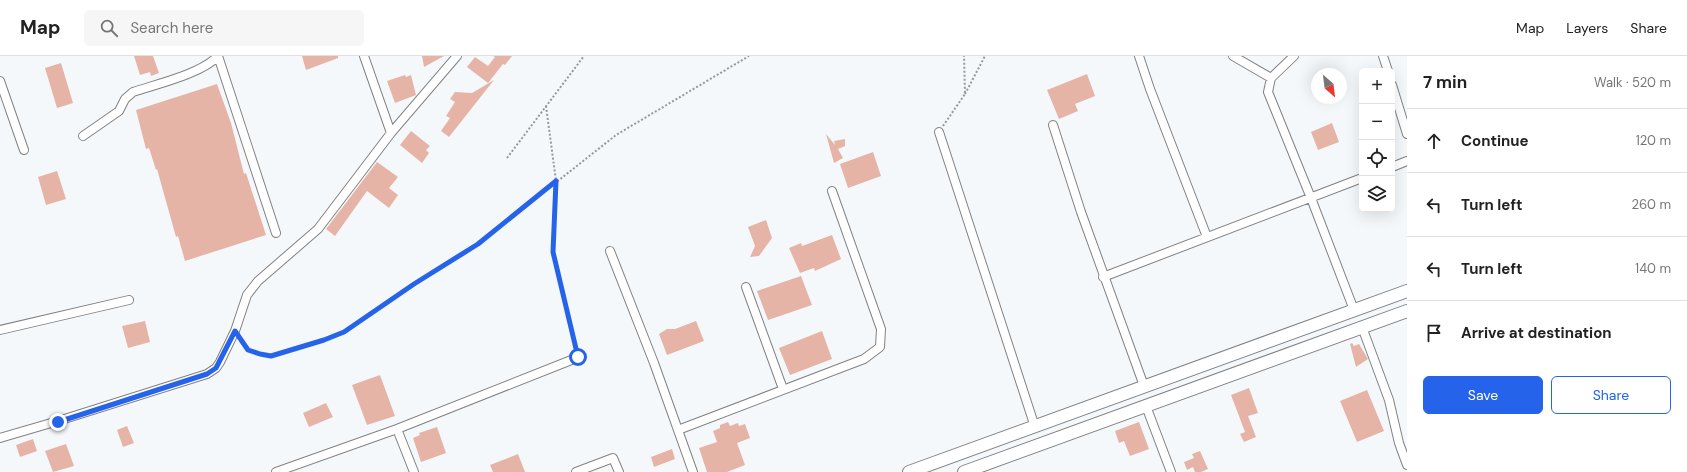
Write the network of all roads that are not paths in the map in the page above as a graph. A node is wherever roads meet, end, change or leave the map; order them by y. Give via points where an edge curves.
1 (218, 56) edge
2 (364, 56) edge
3 (457, 56) edge
4 (1139, 56) edge
5 (1233, 56) edge
6 (1294, 56) edge
7 (1383, 56) edge
8 (1387, 68) edge
9 (1271, 78) junction
10 (0, 81) edge
11 (1395, 95) edge
12 (1054, 125) dead end
13 (940, 132) road end
14 (391, 133) junction
15 (1407, 134) edge
16 (83, 136) dead end
17 (24, 150) dead end
18 (1407, 161) edge
19 (1395, 166) edge
20 (1359, 179) edge
21 (832, 191) dead end
22 (1311, 198) junction
23 (276, 233) dead end
24 (1207, 237) junction
25 (610, 251) dead end
26 (1103, 277) junction
27 (746, 287) dead end
28 (1407, 291) edge
29 (129, 300) dead end
30 (1354, 310) junction
31 (1407, 311) edge
32 (1362, 327) junction
33 (0, 330) edge
34 (578, 357) road end
35 (1144, 386) junction
36 (783, 390) junction
37 (1146, 406) junction
38 (1035, 426) junction
39 (397, 429) junction
40 (678, 430) junction
41 (0, 438) edge
42 (1407, 465) edge
43 (276, 472) edge
44 (414, 472) edge
45 (576, 472) edge
46 (619, 472) edge
47 (693, 472) edge
48 (909, 472) edge
49 (964, 472) edge
50 (1171, 472) edge

1 - 16 street via 200,69 133,92 125,99 119,111
1 - 23 street
2 - 14 street
3 - 14 street
4 - 24 street
5 - 9 street
6 - 9 street
7 - 8 street
9 - 22 street via 1268,92
10 - 17 street
11 - 15 street
12 - 26 street
13 - 38 street
14 - 41 street via 318,228 258,282 247,296 235,331 216,368 207,374
18 - 19 street
20 - 22 street
21 - 36 street via 881,329 880,347 864,359
22 - 24 street
22 - 30 street
24 - 26 street
25 - 40 street
26 - 35 street
27 - 36 street
28 - 30 main road
29 - 33 street
30 - 35 main road
31 - 32 main road
32 - 37 main road
32 - 42 street via 1390,400 1399,443
34 - 39 street
35 - 38 main road
36 - 40 street
37 - 49 main road
37 - 50 street
38 - 48 main road
39 - 43 street
39 - 44 street
40 - 47 street
45 - 46 street via 613,458

